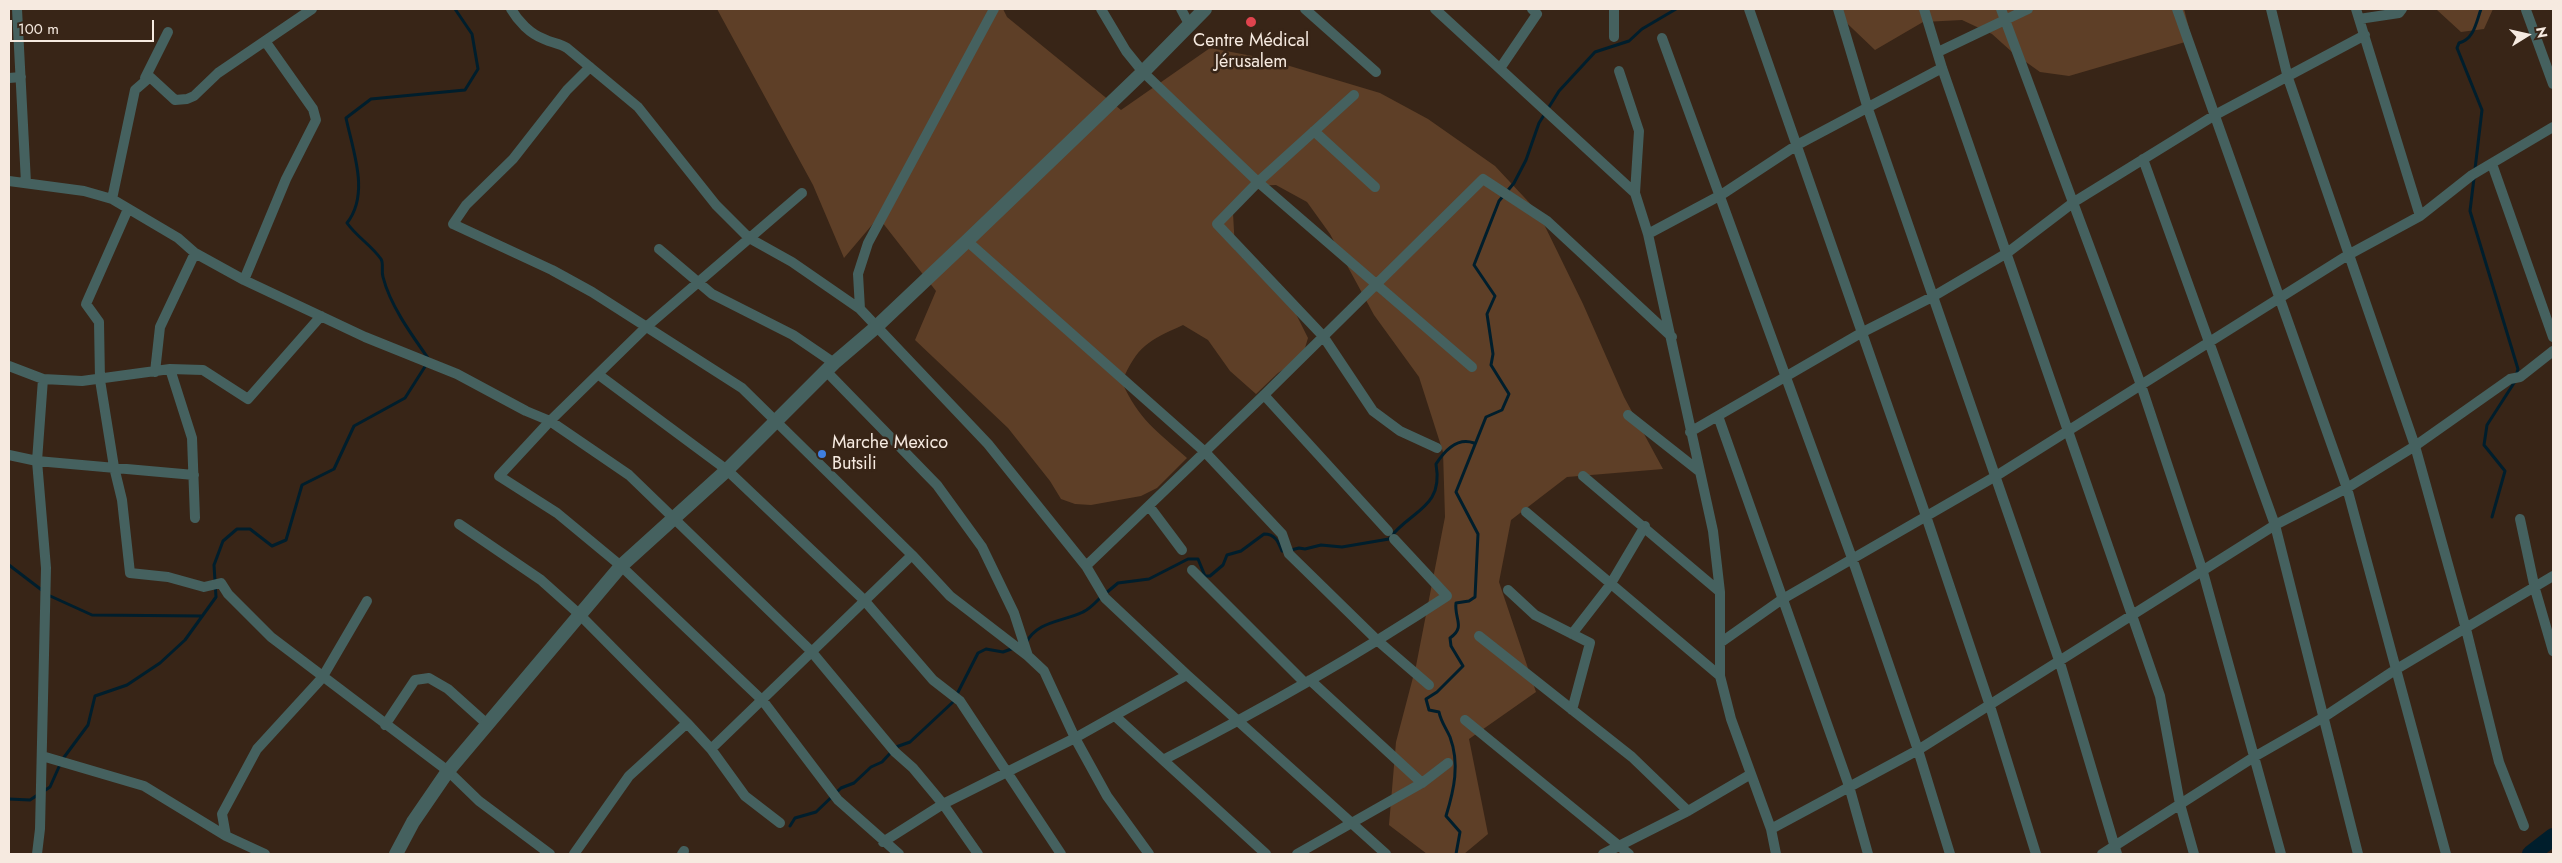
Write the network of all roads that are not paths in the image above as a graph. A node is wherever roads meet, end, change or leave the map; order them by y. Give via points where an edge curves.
1 (17, 9) edge
2 (312, 9) edge
3 (511, 9) edge
4 (994, 9) edge
5 (1101, 9) edge
6 (1181, 9) edge
7 (1205, 9) edge
8 (1305, 9) edge
9 (1532, 9) edge
10 (1614, 9) edge
11 (1749, 9) edge
12 (1838, 9) edge
13 (1924, 9) edge
14 (2001, 9) edge
15 (2028, 9) edge
16 (2177, 9) edge
17 (2271, 9) edge
18 (2402, 9) edge
19 (1438, 10) edge
20 (2526, 10) dead end
21 (2358, 14) edge
22 (2005, 20) junction
23 (1189, 24) junction
24 (168, 32) dead end
25 (1614, 36) dead end
26 (2365, 36) junction
27 (1662, 38) dead end
28 (265, 41) junction
29 (1938, 52) junction
30 (590, 67) junction
31 (1500, 67) junction
32 (1942, 68) junction
33 (1619, 71) dead end
34 (1143, 72) junction
35 (1376, 72) dead end
36 (21, 77) junction
37 (9, 78) edge
38 (146, 78) junction
39 (2288, 78) junction
40 (2553, 84) edge
41 (1354, 95) dead end
42 (1868, 109) junction
43 (2215, 115) junction
44 (2553, 127) edge
45 (1314, 131) junction
46 (1797, 145) junction
47 (2143, 159) junction
48 (2492, 164) junction
49 (9, 181) edge
50 (1258, 182) junction
51 (26, 183) junction
52 (1375, 187) dead end
53 (802, 193) dead end
54 (1635, 193) junction
55 (1721, 195) junction
56 (112, 199) junction
57 (2074, 202) junction
58 (128, 209) junction
59 (2420, 216) junction
60 (1648, 234) junction
61 (749, 238) junction
62 (967, 241) junction
63 (659, 249) dead end
64 (195, 253) junction
65 (2007, 253) junction
66 (2348, 255) junction
67 (244, 280) junction
68 (697, 283) junction
69 (1375, 285) junction
70 (1934, 296) junction
71 (2280, 298) junction
72 (860, 309) junction
73 (320, 316) junction
74 (645, 328) junction
75 (876, 328) junction
76 (1861, 333) junction
77 (1324, 336) junction
78 (1672, 337) junction
79 (2553, 337) edge
80 (2209, 343) junction
81 (2553, 351) edge
82 (9, 366) edge
83 (830, 367) junction
84 (1472, 367) dead end
85 (170, 369) junction
86 (155, 372) junction
87 (599, 375) junction
88 (1786, 376) junction
89 (43, 379) junction
90 (100, 380) junction
91 (2141, 385) junction
92 (1264, 395) junction
93 (1628, 416) dead end
94 (1718, 416) junction
95 (776, 420) junction
96 (550, 421) junction
97 (2070, 431) junction
98 (1690, 432) junction
99 (2416, 446) junction
100 (1437, 448) dead end
101 (1205, 452) junction
102 (9, 455) edge
103 (37, 461) junction
104 (114, 467) junction
105 (727, 470) junction
106 (1699, 471) junction
107 (194, 475) junction
108 (1584, 476) dead end
109 (1996, 476) junction
110 (2347, 488) junction
111 (1149, 506) junction
112 (1526, 512) dead end
113 (1926, 516) junction
114 (195, 518) dead end
115 (2520, 519) dead end
116 (674, 520) junction
117 (459, 524) dead end
118 (1645, 526) junction
119 (2275, 526) junction
120 (1182, 550) dead end
121 (912, 555) junction
122 (1852, 558) junction
123 (622, 566) junction
124 (1086, 566) junction
125 (1192, 570) dead end
126 (2203, 572) junction
127 (2553, 576) edge
128 (1610, 584) junction
129 (2535, 588) junction
130 (1508, 590) dead end
131 (1720, 592) junction
132 (864, 600) junction
133 (1781, 600) junction
134 (367, 601) dead end
135 (579, 614) junction
136 (2134, 616) junction
137 (2466, 629) junction
138 (1572, 634) junction
139 (1479, 636) dead end
140 (1378, 641) junction
141 (1720, 643) junction
142 (2553, 651) edge
143 (811, 652) junction
144 (1028, 656) junction
145 (2060, 663) junction
146 (2395, 670) junction
147 (1187, 675) junction
148 (1720, 676) junction
149 (322, 678) junction
150 (1308, 682) junction
151 (1429, 685) dead end
152 (763, 701) junction
153 (1990, 706) junction
154 (1572, 710) junction
155 (1115, 716) junction
156 (2324, 716) junction
157 (1465, 720) dead end
158 (1239, 721) junction
159 (687, 723) junction
160 (487, 724) junction
161 (385, 725) junction
162 (1075, 738) junction
163 (711, 749) junction
164 (1918, 750) junction
165 (42, 756) junction
166 (2254, 758) junction
167 (1163, 760) junction
168 (1448, 763) dead end
169 (448, 771) junction
170 (1008, 771) junction
171 (1751, 774) junction
172 (1422, 783) junction
173 (1848, 786) junction
174 (942, 804) junction
175 (2180, 804) junction
176 (1688, 811) junction
177 (1353, 822) junction
178 (780, 823) dead end
179 (2524, 826) dead end
180 (1771, 829) junction
181 (226, 836) junction
182 (883, 842) junction
183 (1619, 844) junction
184 (2116, 850) edge
185 (37, 854) edge
186 (265, 854) edge
187 (396, 854) edge
188 (550, 854) edge
189 (574, 854) edge
190 (899, 854) edge
191 (978, 854) edge
192 (1061, 854) edge
193 (1149, 854) edge
194 (1266, 854) edge
195 (1297, 854) edge
196 (1386, 854) edge
197 (1603, 854) edge
198 (1629, 854) edge
199 (1776, 854) edge
200 (1868, 854) edge
201 (1950, 854) edge
202 (2036, 854) edge
203 (2102, 854) edge
204 (2194, 854) edge
205 (2281, 854) edge
206 (2358, 854) edge
207 (2446, 854) edge

1 - 36 street
2 - 28 street
3 - 30 street via 536,36 558,43
4 - 72 street via 868,243 858,274
5 - 34 street
6 - 23 street
7 - 23 street
8 - 35 street
9 - 31 street via 1537,14
10 - 25 street
11 - 46 street
12 - 42 street
13 - 29 street
14 - 22 street
15 - 22 street
16 - 43 street
17 - 39 street
18 - 21 street via 2399,12
19 - 31 street
20 - 40 street
21 - 26 street
22 - 29 street
22 - 57 street
23 - 34 street
24 - 38 street
26 - 39 street
26 - 59 street
27 - 55 street
28 - 38 street via 187,99 175,100 155,80
28 - 67 street via 313,109 316,120
29 - 32 street
30 - 61 street via 638,106 716,205
30 - 74 street via 567,90 513,159 466,205 453,224 552,270
31 - 54 street
32 - 42 street
32 - 65 street
33 - 54 street via 1639,131
34 - 50 street
34 - 62 street
36 - 37 street
36 - 51 street
38 - 56 street via 135,90
39 - 43 street
39 - 66 street
41 - 45 street
42 - 46 street
42 - 70 street
43 - 47 street
43 - 71 street
44 - 48 street
45 - 50 street
45 - 52 street
46 - 55 street
46 - 76 street
47 - 57 street
47 - 80 street
48 - 59 street
48 - 79 street
49 - 51 street
50 - 69 street
50 - 77 street via 1217,224
51 - 56 street via 84,191
53 - 61 street
54 - 60 street
55 - 60 street
55 - 88 street
56 - 58 street
57 - 65 street
57 - 91 street
58 - 64 street via 178,238
58 - 90 street via 86,304 99,322
59 - 66 street
60 - 78 street
61 - 68 street
61 - 72 street via 792,262
62 - 75 street
62 - 101 street
63 - 68 street
64 - 67 street
64 - 86 street via 160,327
65 - 70 street
65 - 97 street
66 - 71 street
66 - 99 street
67 - 73 street
68 - 74 street
68 - 83 street via 792,335
69 - 77 street
69 - 78 street via 1483,179 1547,221
69 - 84 street
70 - 76 street
70 - 109 street
71 - 80 street
71 - 110 street
72 - 75 street
73 - 85 street via 248,399 203,370
73 - 96 street via 433,364
74 - 87 street
74 - 95 street via 742,388
75 - 83 street
75 - 124 street via 988,444
76 - 88 street
76 - 113 street
77 - 92 street
77 - 100 street via 1373,411 1400,431
78 - 98 street
80 - 91 street
80 - 119 street
81 - 99 street
82 - 89 street
83 - 95 street
83 - 144 street via 937,485 982,546 1014,613
85 - 86 street
85 - 107 street via 192,438
86 - 90 street
87 - 96 street
87 - 105 street
88 - 94 street
88 - 122 street
89 - 90 street
89 - 103 street
90 - 104 street
91 - 97 street
91 - 126 street
92 - 101 street
92 - 140 street via 1447,596
93 - 106 street
94 - 98 street
94 - 133 street
95 - 105 street
95 - 121 street
96 - 116 street via 629,475
96 - 123 street via 499,476 557,513
97 - 109 street
97 - 136 street
98 - 106 street
99 - 110 street
99 - 137 street
101 - 111 street
101 - 140 street via 1282,534 1287,551
102 - 103 street
103 - 104 street
103 - 165 street via 45,585
104 - 107 street
104 - 149 street via 122,500 130,573 168,577 204,587 222,583 228,594 271,637
105 - 116 street
105 - 132 street
106 - 131 street via 1713,531
107 - 114 street
108 - 118 street
109 - 113 street
109 - 145 street
110 - 119 street
110 - 146 street
111 - 120 street
111 - 124 street
112 - 128 street
113 - 122 street
113 - 153 street
115 - 129 street
116 - 123 street
116 - 143 street
117 - 135 street via 541,580
118 - 128 street
118 - 131 street
119 - 126 street
119 - 156 street
121 - 132 street
121 - 144 street via 950,596
122 - 133 street
122 - 164 street
123 - 135 street
123 - 152 street
124 - 147 street via 1104,595
125 - 150 street
126 - 136 street
126 - 166 street
127 - 129 street
128 - 138 street
128 - 148 street
129 - 137 street
129 - 142 street
130 - 138 street via 1535,616
131 - 141 street
132 - 143 street
132 - 170 street via 933,680 957,698
133 - 141 street
133 - 173 street
134 - 149 street
135 - 159 street
135 - 160 street
136 - 145 street
136 - 175 street via 2160,696
137 - 146 street
137 - 179 street via 2499,762
138 - 154 street via 1590,643
139 - 154 street
140 - 150 street
140 - 151 street
141 - 148 street
143 - 152 street
143 - 174 street
144 - 162 street via 1044,671
145 - 153 street
145 - 184 street
146 - 156 street
146 - 207 street
147 - 155 street
147 - 158 street
148 - 171 street
149 - 161 street
149 - 181 street via 257,749 222,814
150 - 158 street
150 - 172 street
152 - 163 street
152 - 182 street via 836,797
153 - 164 street
153 - 202 street
154 - 176 street via 1632,757
155 - 162 street
155 - 167 street
156 - 166 street
156 - 206 street
157 - 183 street
158 - 167 street
158 - 177 street
159 - 163 street
159 - 189 street via 628,776
160 - 161 street via 448,688 429,678 415,680
160 - 169 street
161 - 169 street
162 - 170 street
162 - 193 street via 1107,796
163 - 178 street via 745,796
164 - 173 street
164 - 201 street
165 - 181 street via 144,786
165 - 185 street
166 - 175 street
166 - 205 street
167 - 194 street
168 - 172 street
169 - 187 street via 413,822
169 - 188 street via 479,801
170 - 174 street
170 - 192 street
171 - 176 street
171 - 180 street
172 - 177 street
173 - 180 street
173 - 200 street
174 - 182 street
174 - 191 street
175 - 184 street
175 - 204 street
176 - 183 street
177 - 195 street
177 - 196 street
180 - 199 street
181 - 186 street
182 - 190 street
183 - 197 street
183 - 198 street
184 - 203 street

